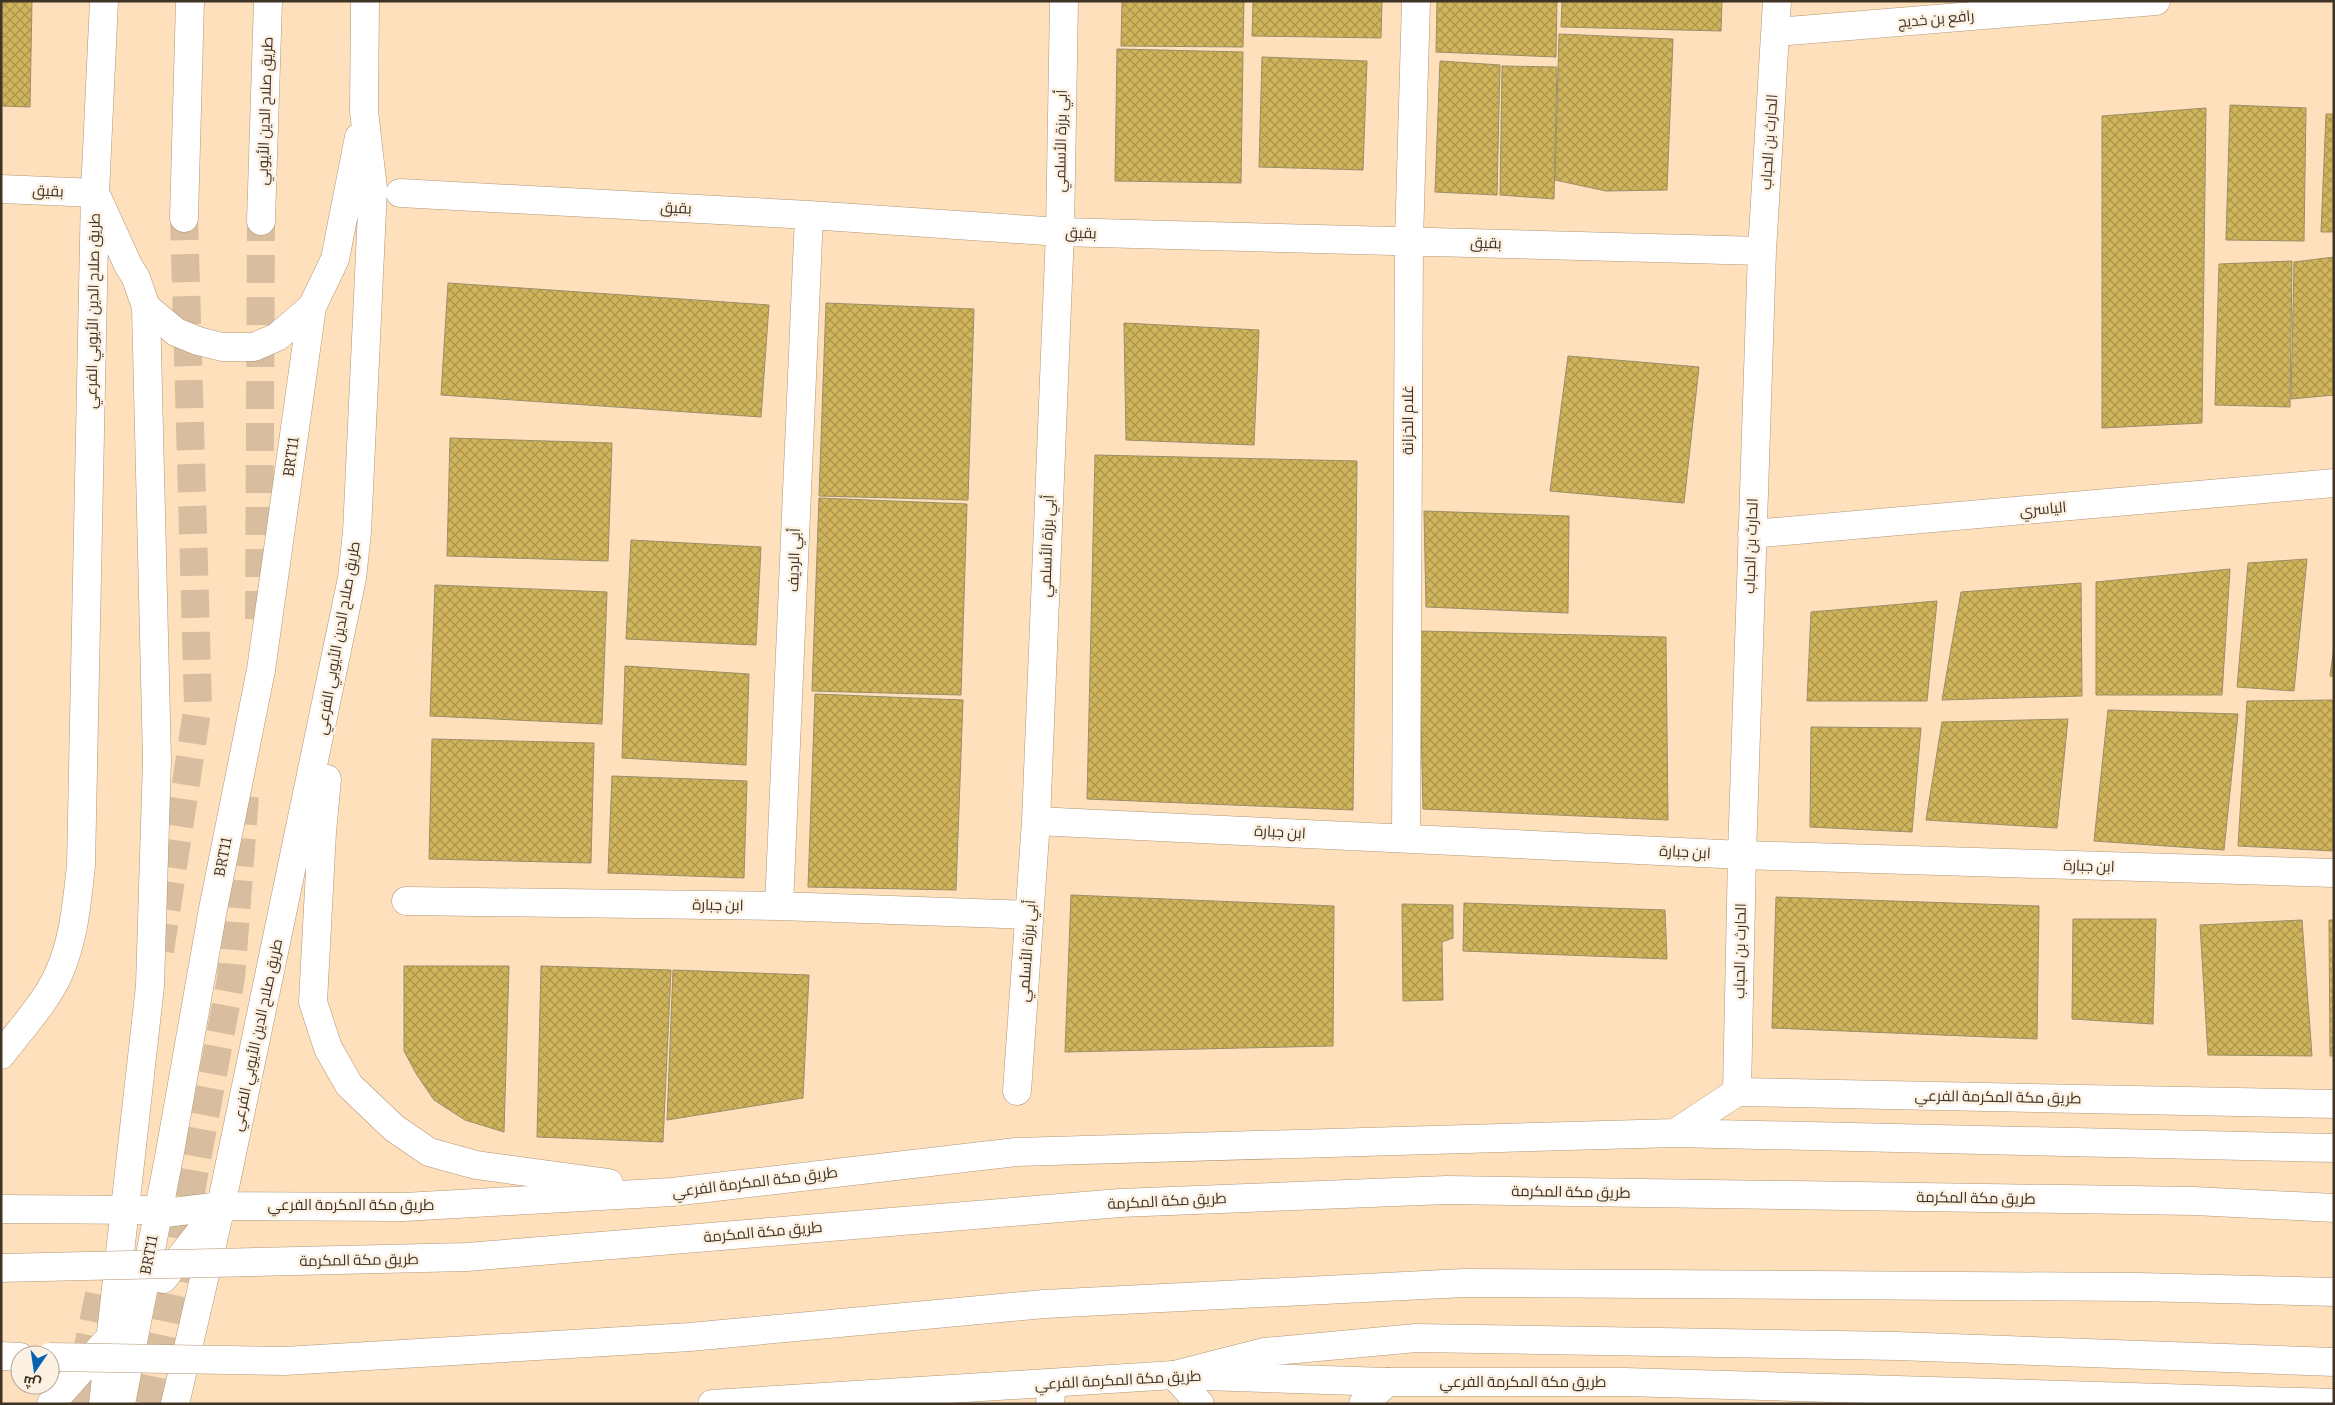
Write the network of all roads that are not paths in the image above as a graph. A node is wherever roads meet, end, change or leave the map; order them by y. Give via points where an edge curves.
1 (104, 1) edge
2 (190, 1) edge
3 (268, 1) edge
4 (366, 1) edge
5 (1064, 1) edge
6 (1416, 1) edge
7 (1777, 1) edge
8 (2156, 1) edge
9 (1776, 32) junction
10 (364, 111) junction
11 (1, 189) edge
12 (95, 193) junction
13 (400, 193) dead end
14 (809, 215) junction
15 (184, 218) tunnel mouth
16 (262, 221) tunnel mouth
17 (1060, 232) junction
18 (1409, 241) junction
19 (1762, 251) junction
20 (146, 307) junction
21 (312, 307) junction
22 (2334, 483) edge
23 (1752, 534) junction
24 (340, 642) junction
25 (1036, 821) junction
26 (1406, 838) junction
27 (1742, 855) junction
28 (2334, 873) edge
29 (406, 901) dead end
30 (779, 906) junction
31 (1029, 915) junction
32 (1, 1054) edge
33 (1017, 1090) dead end
34 (1737, 1092) junction
35 (2334, 1104) edge
36 (1675, 1133) junction
37 (2334, 1148) edge
38 (672, 1192) junction
39 (221, 1206) junction
40 (2334, 1208) edge
41 (1, 1209) edge
42 (125, 1210) junction
43 (156, 1214) junction
44 (1, 1268) edge
45 (2334, 1292) edge
46 (139, 1309) junction
47 (111, 1336) junction
48 (60, 1357) edge
49 (2334, 1362) edge
50 (1174, 1375) junction
51 (1388, 1382) junction
52 (1051, 1393) edge
53 (854, 1399) edge
54 (2334, 1403) edge
55 (51, 1404) edge
56 (103, 1404) edge
57 (121, 1404) edge
58 (176, 1404) edge
59 (712, 1404) edge
60 (1200, 1404) edge
61 (1363, 1404) edge

1 - 12 main road, طريق صلاح الدين الأيوبي الفرعي
2 - 15 main road
3 - 16 main road, طريق صلاح الدين الأيوبي
4 - 10 main road, طريق صلاح الدين الأيوبي الفرعي
5 - 17 main road, أبي برزة الأسلمي
6 - 18 main road, غلام الخزانة
7 - 9 main road, الحارث بن الحباب
8 - 9 main road, رافع بن خديج
9 - 19 main road, الحارث بن الحباب
10 - 21 main road via 334,259
10 - 24 main road, طريق صلاح الدين الأيوبي الفرعي via 373,189 357,532
11 - 12 main road, بقيق
12 - 20 main road via 136,278
12 - 32 main road, طريق صلاح الدين الأيوبي الفرعي via 81,865 74,928 59,974
13 - 14 main road, بقيق
14 - 17 main road, بقيق
14 - 30 main road, أبي الرديف
17 - 18 main road, بقيق
17 - 25 main road, أبي برزة الأسلمي
18 - 19 main road, بقيق
18 - 26 main road, غلام الخزانة
19 - 23 main road, الحارث بن الحباب
20 - 21 main road via 176,332 222,347 254,347 277,337
20 - 42 main road, BRT11 via 157,760 150,986
21 - 43 main road, BRT11 via 261,670
22 - 23 main road, الياسري
23 - 27 main road, الحارث بن الحباب
24 - 38 main road via 322,832 313,1002 328,1048 349,1085 394,1128 430,1152 476,1165
24 - 39 main road, طريق صلاح الدين الأيوبي الفرعي
25 - 26 main road, ابن جبارة
25 - 31 main road, أبي برزة الأسلمي
26 - 27 main road, ابن جبارة
27 - 28 main road, ابن جبارة
27 - 34 main road, الحارث بن الحباب
29 - 30 main road, ابن جبارة
30 - 31 main road, ابن جبارة
31 - 33 main road, أبي برزة الأسلمي
34 - 35 main road, طريق مكة المكرمة الفرعي
34 - 36 main road
36 - 37 main road, طريق مكة المكرمة الفرعي
36 - 38 main road, طريق مكة المكرمة الفرعي via 1016,1152
38 - 39 main road, طريق مكة المكرمة الفرعي via 404,1207
39 - 43 main road, طريق مكة المكرمة الفرعي
39 - 46 main road, طريق صلاح الدين الأيوبي الفرعي
39 - 58 main road, طريق صلاح الدين الأيوبي الفرعي
40 - 44 main road, طريق مكة المكرمة, bridge via 2194,1200 1447,1190 1120,1202 467,1257
41 - 42 main road, طريق مكة المكرمة الفرعي
42 - 43 main road, طريق مكة المكرمة الفرعي via 150,1210
42 - 47 main road, BRT11
43 - 46 main road, BRT11
45 - 48 main road, bridge via 2129,1287 1464,1282 1044,1304 690,1337 284,1361
46 - 47 main road, طريق صلاح الدين الأيوبي الفرعي
46 - 57 main road, BRT11
47 - 55 main road, طريق صلاح الدين الأيوبي الفرعي
47 - 56 main road, BRT11
49 - 50 main road via 1896,1346 1416,1338 1264,1352
50 - 51 main road, طريق مكة المكرمة الفرعي
50 - 52 main road, طريق مكة المكرمة الفرعي
50 - 60 main road
51 - 54 main road, طريق مكة المكرمة الفرعي via 1625,1382
51 - 61 main road
52 - 53 main road, طريق مكة المكرمة الفرعي
53 - 59 main road, طريق مكة المكرمة الفرعي

